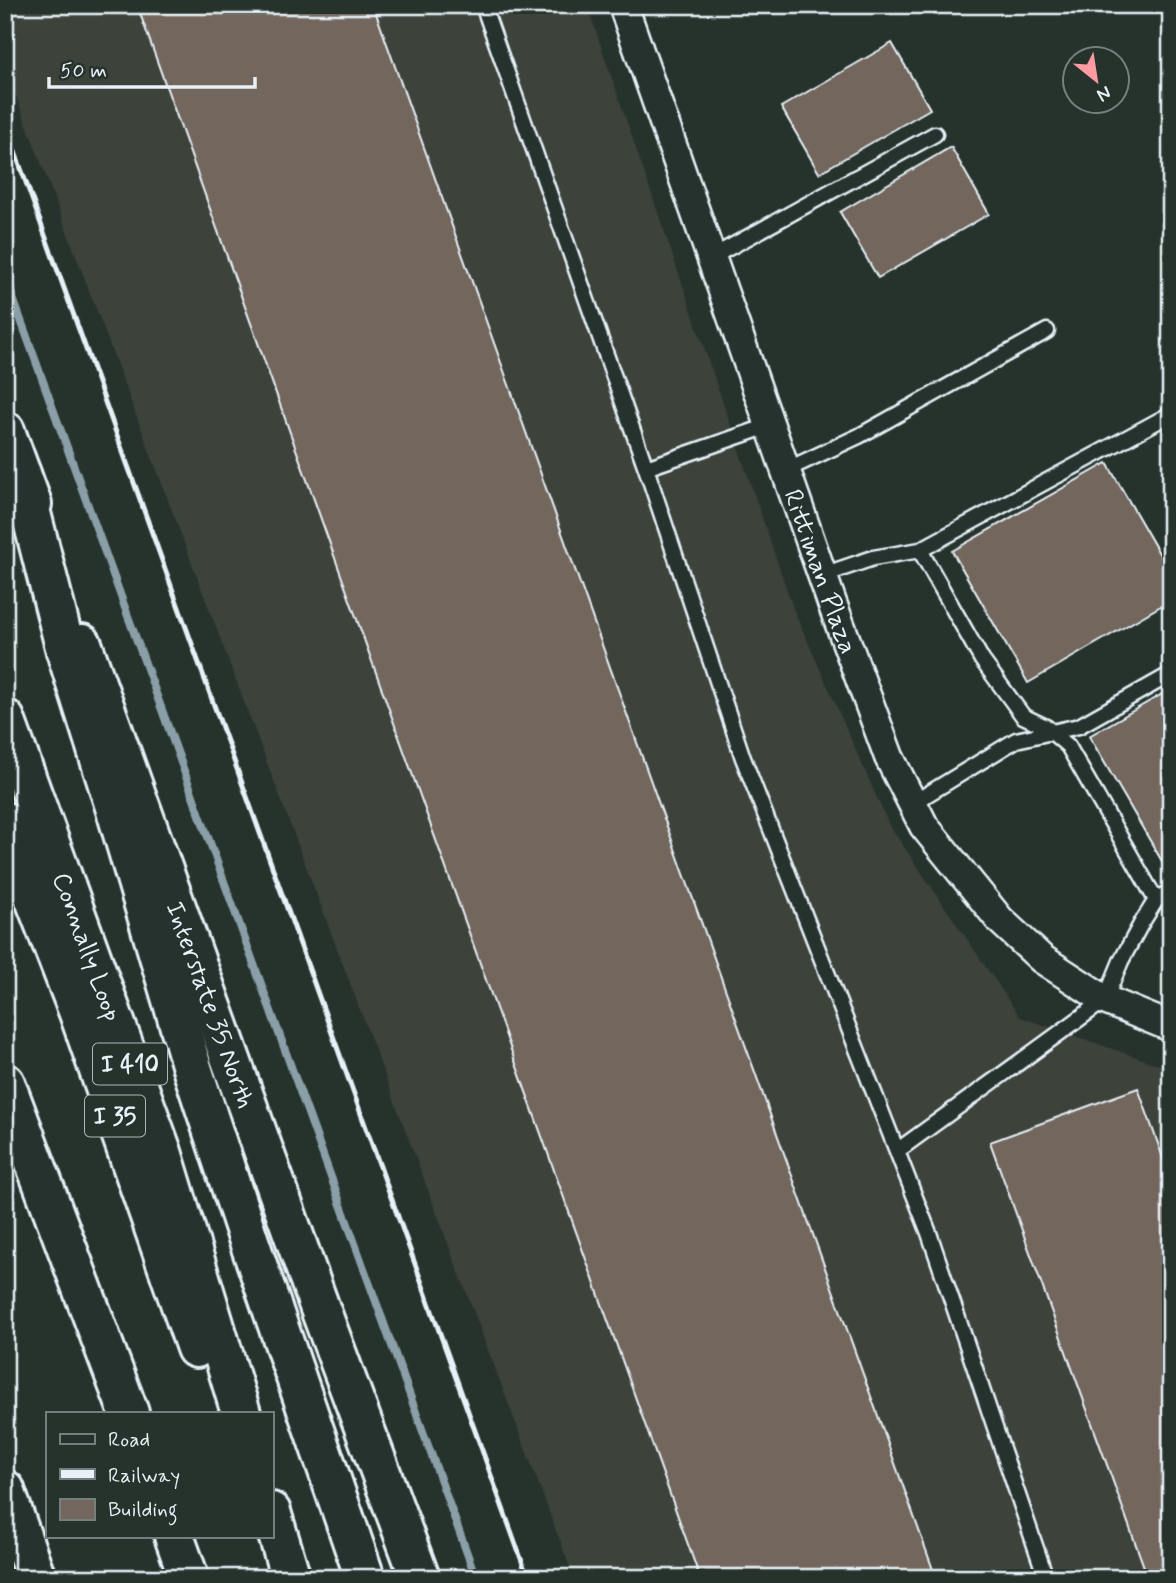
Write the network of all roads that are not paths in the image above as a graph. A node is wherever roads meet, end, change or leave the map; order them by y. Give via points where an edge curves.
1 (483, 5) edge
2 (622, 5) edge
3 (935, 134) dead end
4 (712, 257) junction
5 (1047, 331) dead end
6 (1171, 418) edge
7 (771, 425) junction
8 (5, 431) edge
9 (646, 468) junction
10 (786, 470) junction
11 (21, 474) junction
12 (920, 550) junction
13 (823, 575) junction
14 (1171, 674) edge
15 (5, 719) edge
16 (1050, 731) junction
17 (913, 803) junction
18 (5, 822) edge
19 (1171, 891) edge
20 (1156, 900) junction
21 (1105, 1000) junction
22 (1171, 1027) edge
23 (5, 1083) edge
24 (898, 1151) junction
25 (129, 1412) edge
26 (218, 1412) edge
27 (241, 1412) edge
28 (5, 1490) edge
29 (273, 1519) edge
30 (175, 1538) edge
31 (269, 1538) edge
32 (36, 1578) edge
33 (189, 1578) edge
34 (285, 1578) edge
35 (291, 1578) edge
36 (365, 1578) edge
37 (420, 1578) edge
38 (1046, 1578) edge

1 - 9 lane
2 - 4 street, Rittiman Plaza
3 - 4 lane
4 - 7 street, Rittiman Plaza
5 - 10 lane via 859,436
6 - 12 lane
7 - 9 lane
7 - 10 street, Rittiman Plaza
8 - 11 main road, Interstate 35 North
9 - 24 lane via 743,758
10 - 13 street, Rittiman Plaza
11 - 36 main road via 66,651 193,1071
11 - 37 main road, Interstate 35 North
12 - 13 lane via 873,558
12 - 16 lane via 982,660 1023,716
13 - 17 street, Rittiman Plaza via 889,757
14 - 16 lane via 1079,726
15 - 27 main road, Connally Loop / I 410 via 162,1152
16 - 17 lane via 1016,740
16 - 20 lane via 1068,746
17 - 21 street, Rittiman Plaza via 924,825 1000,920 1042,959
18 - 26 main road, I 35 via 79,1013
19 - 20 lane
20 - 21 lane
21 - 22 street, Rittiman Plaza
21 - 24 lane
23 - 25 main road
24 - 38 lane
28 - 32 main road
29 - 35 main road
30 - 33 main road
31 - 34 main road

